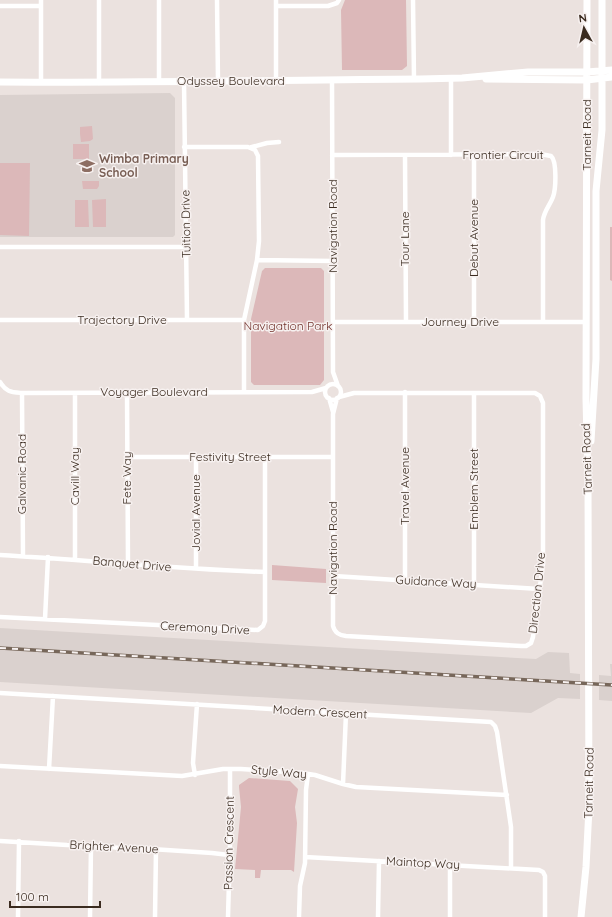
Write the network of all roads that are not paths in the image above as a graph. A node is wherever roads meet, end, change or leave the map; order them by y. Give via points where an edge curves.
1 (41, 0) edge
2 (99, 0) edge
3 (159, 0) edge
4 (217, 0) edge
5 (276, 0) edge
6 (339, 0) edge
7 (414, 0) edge
8 (587, 0) edge
9 (602, 0) edge
10 (0, 6) edge
11 (41, 6) junction
12 (276, 6) junction
13 (612, 70) edge
14 (587, 72) junction
15 (602, 74) junction
16 (612, 77) edge
17 (451, 78) junction
18 (462, 78) junction
19 (414, 79) junction
20 (332, 80) junction
21 (588, 80) junction
22 (159, 81) junction
23 (184, 81) junction
24 (218, 81) junction
25 (276, 81) junction
26 (0, 82) edge
27 (41, 82) junction
28 (99, 83) junction
29 (279, 142) dead end
30 (184, 147) junction
31 (252, 148) junction
32 (451, 154) junction
33 (474, 154) junction
34 (332, 155) junction
35 (405, 155) junction
36 (0, 247) edge
37 (186, 247) junction
38 (595, 248) junction
39 (257, 260) junction
40 (333, 261) junction
41 (0, 320) edge
42 (187, 320) junction
43 (244, 320) junction
44 (333, 322) junction
45 (406, 322) junction
46 (474, 322) junction
47 (543, 322) junction
48 (586, 322) junction
49 (596, 334) junction
50 (333, 372) junction
51 (0, 382) edge
52 (327, 387) junction
53 (339, 387) junction
54 (127, 392) junction
55 (244, 392) junction
56 (312, 392) junction
57 (405, 392) junction
58 (22, 393) junction
59 (75, 393) junction
60 (354, 393) junction
61 (474, 393) junction
62 (328, 398) junction
63 (338, 398) junction
64 (333, 414) junction
65 (127, 457) junction
66 (196, 457) junction
67 (265, 457) junction
68 (333, 457) junction
69 (588, 471) junction
70 (0, 555) edge
71 (23, 556) junction
72 (48, 557) junction
73 (75, 559) junction
74 (128, 564) junction
75 (196, 568) junction
76 (265, 572) junction
77 (334, 576) junction
78 (405, 580) junction
79 (474, 584) junction
80 (538, 589) junction
81 (0, 617) edge
82 (44, 619) junction
83 (337, 634) joint
84 (0, 693) edge
85 (53, 696) junction
86 (197, 704) junction
87 (346, 713) junction
88 (0, 766) edge
89 (230, 768) junction
90 (50, 769) junction
91 (308, 774) junction
92 (195, 775) junction
93 (342, 784) junction
94 (507, 795) junction
95 (0, 841) edge
96 (19, 842) junction
97 (91, 846) junction
98 (156, 849) junction
99 (229, 855) junction
100 (305, 857) junction
101 (379, 860) junction
102 (450, 864) junction
103 (511, 868) junction
104 (18, 917) edge
105 (90, 917) edge
106 (155, 917) edge
107 (228, 917) edge
108 (299, 917) edge
109 (378, 917) edge
110 (450, 917) edge
111 (545, 917) edge
112 (581, 917) edge

1 - 11 street
2 - 28 street
3 - 22 street
4 - 24 street
5 - 12 street
6 - 12 street via 328,6
7 - 19 street
8 - 14 street, Tarneit Road
9 - 15 street
10 - 11 street
11 - 27 street
12 - 25 street
13 - 15 street
14 - 15 street, Odyssey Boulevard
14 - 18 street, Odyssey Boulevard via 528,72
14 - 21 street, Tarneit Road
15 - 16 street
15 - 21 street, Odyssey Boulevard
15 - 38 street via 602,130 596,191
17 - 18 street, Odyssey Boulevard
17 - 19 street, Odyssey Boulevard
17 - 32 street
18 - 21 street, Odyssey Boulevard
19 - 20 street, Odyssey Boulevard
20 - 25 street, Odyssey Boulevard
20 - 34 street, Navigation Road
21 - 48 street, Tarneit Road
22 - 23 street, Odyssey Boulevard
22 - 28 street, Odyssey Boulevard
23 - 24 street, Odyssey Boulevard
23 - 30 street, Tuition Drive
24 - 25 street, Odyssey Boulevard
26 - 27 street, Odyssey Boulevard
27 - 28 street, Odyssey Boulevard
29 - 31 street via 267,142
30 - 31 street
30 - 37 street, Tuition Drive
31 - 39 street via 258,156
32 - 33 street, Frontier Circuit
32 - 35 street, Frontier Circuit
33 - 46 street, Debut Avenue
33 - 47 street, Frontier Circuit via 545,154 554,159 555,190 544,213 542,224
34 - 35 street, Frontier Circuit
34 - 40 street, Navigation Road
35 - 45 street, Tour Lane
36 - 37 street
37 - 42 street, Tuition Drive
38 - 48 street via 592,276 593,317
38 - 49 street
39 - 40 street
39 - 43 street
40 - 44 street, Navigation Road
41 - 42 street, Trajectory Drive
42 - 43 street, Trajectory Drive
43 - 55 street
44 - 45 street, Journey Drive
44 - 50 street, Navigation Road
45 - 46 street, Journey Drive
46 - 47 street, Journey Drive
47 - 48 street, Journey Drive
48 - 49 street via 591,324
48 - 69 street, Tarneit Road
49 - 69 street
50 - 52 street, Navigation Road
50 - 53 street, Navigation Road
51 - 58 street, Voyager Boulevard via 9,392
52 - 53 street via 333,384
52 - 56 street, Voyager Boulevard
52 - 62 street
53 - 60 street
53 - 63 street via 341,392
54 - 55 street, Voyager Boulevard
54 - 59 street, Voyager Boulevard
54 - 65 street, Fete Way
55 - 56 street, Voyager Boulevard
56 - 62 street, Voyager Boulevard
57 - 60 street
57 - 61 street
57 - 78 street, Travel Avenue
58 - 59 street, Voyager Boulevard
58 - 71 street, Galvanic Road
59 - 73 street, Cavill Way
60 - 63 street
61 - 79 street, Emblem Street
61 - 80 street, Direction Drive via 535,393 540,396 543,564
62 - 63 street
62 - 64 street, Navigation Road
63 - 64 street, Navigation Road
64 - 68 street, Navigation Road
65 - 66 street, Festivity Street
65 - 74 street, Fete Way
66 - 67 street, Festivity Street
66 - 75 street, Jovial Avenue
67 - 68 street, Festivity Street
67 - 76 street, Ceremony Drive
68 - 77 street, Navigation Road
69 - 112 street, Tarneit Road via 590,808
70 - 71 street, Banquet Drive
71 - 72 street, Banquet Drive
72 - 73 street, Banquet Drive
72 - 82 street
73 - 74 street, Banquet Drive
74 - 75 street, Banquet Drive
75 - 76 street, Banquet Drive
76 - 82 street, Ceremony Drive via 265,621 264,626 258,630
77 - 78 street, Guidance Way
77 - 83 street, Navigation Road via 333,626
78 - 79 street, Guidance Way
79 - 80 street, Guidance Way
80 - 83 street, Direction Drive via 532,640 526,646
81 - 82 street, Ceremony Drive
84 - 85 street, Modern Crescent
85 - 86 street, Modern Crescent
85 - 90 street
86 - 87 street, Modern Crescent
86 - 92 street via 193,763
87 - 93 street
87 - 94 street, Modern Crescent via 491,722 497,732
88 - 90 street, Style Way
89 - 91 street, Style Way
89 - 92 street, Style Way
89 - 99 street, Passion Crescent
90 - 92 street, Style Way
91 - 93 street, Style Way
91 - 100 street
93 - 94 street, Style Way
94 - 103 street, Modern Crescent via 511,827
95 - 96 street, Brighter Avenue
96 - 97 street, Brighter Avenue
96 - 104 street
97 - 98 street, Brighter Avenue
97 - 105 street
98 - 99 street, Brighter Avenue
98 - 106 street
99 - 107 street, Passion Crescent
100 - 101 street, Maintop Way
100 - 108 street via 300,886
101 - 102 street, Maintop Way
101 - 109 street
102 - 103 street, Maintop Way
102 - 110 street
103 - 111 street, Maintop Way via 541,871 545,879

